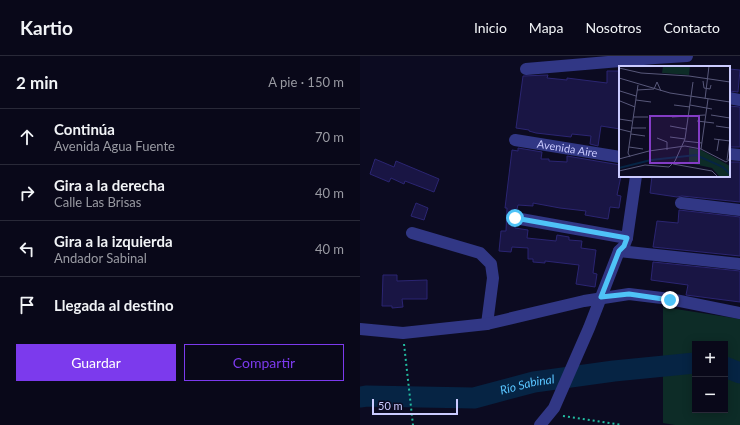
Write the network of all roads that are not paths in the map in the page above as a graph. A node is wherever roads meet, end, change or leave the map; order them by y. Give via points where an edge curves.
1 (688, 56) edge
2 (655, 60) edge
3 (526, 69) dead end
4 (730, 98) edge
5 (740, 100) edge
6 (515, 140) dead end
7 (730, 154) edge
8 (740, 155) edge
9 (619, 157) edge
10 (636, 177) edge
11 (681, 203) dead end
12 (740, 210) edge
13 (515, 218) dead end
14 (412, 233) dead end
15 (627, 238) junction
16 (619, 251) junction
17 (740, 264) edge
18 (601, 297) junction
19 (740, 313) edge
20 (487, 324) junction
21 (360, 329) edge
22 (540, 425) edge

1 - 2 street
2 - 3 street
4 - 5 street
6 - 9 street, Avenida Aire
7 - 8 street
10 - 15 street
11 - 12 street
13 - 15 street
14 - 20 street via 480,253 491,264 493,278
15 - 16 street
16 - 17 street
16 - 18 street
18 - 19 street via 629,294
18 - 20 street
18 - 22 street via 552,411
20 - 21 street via 403,333

